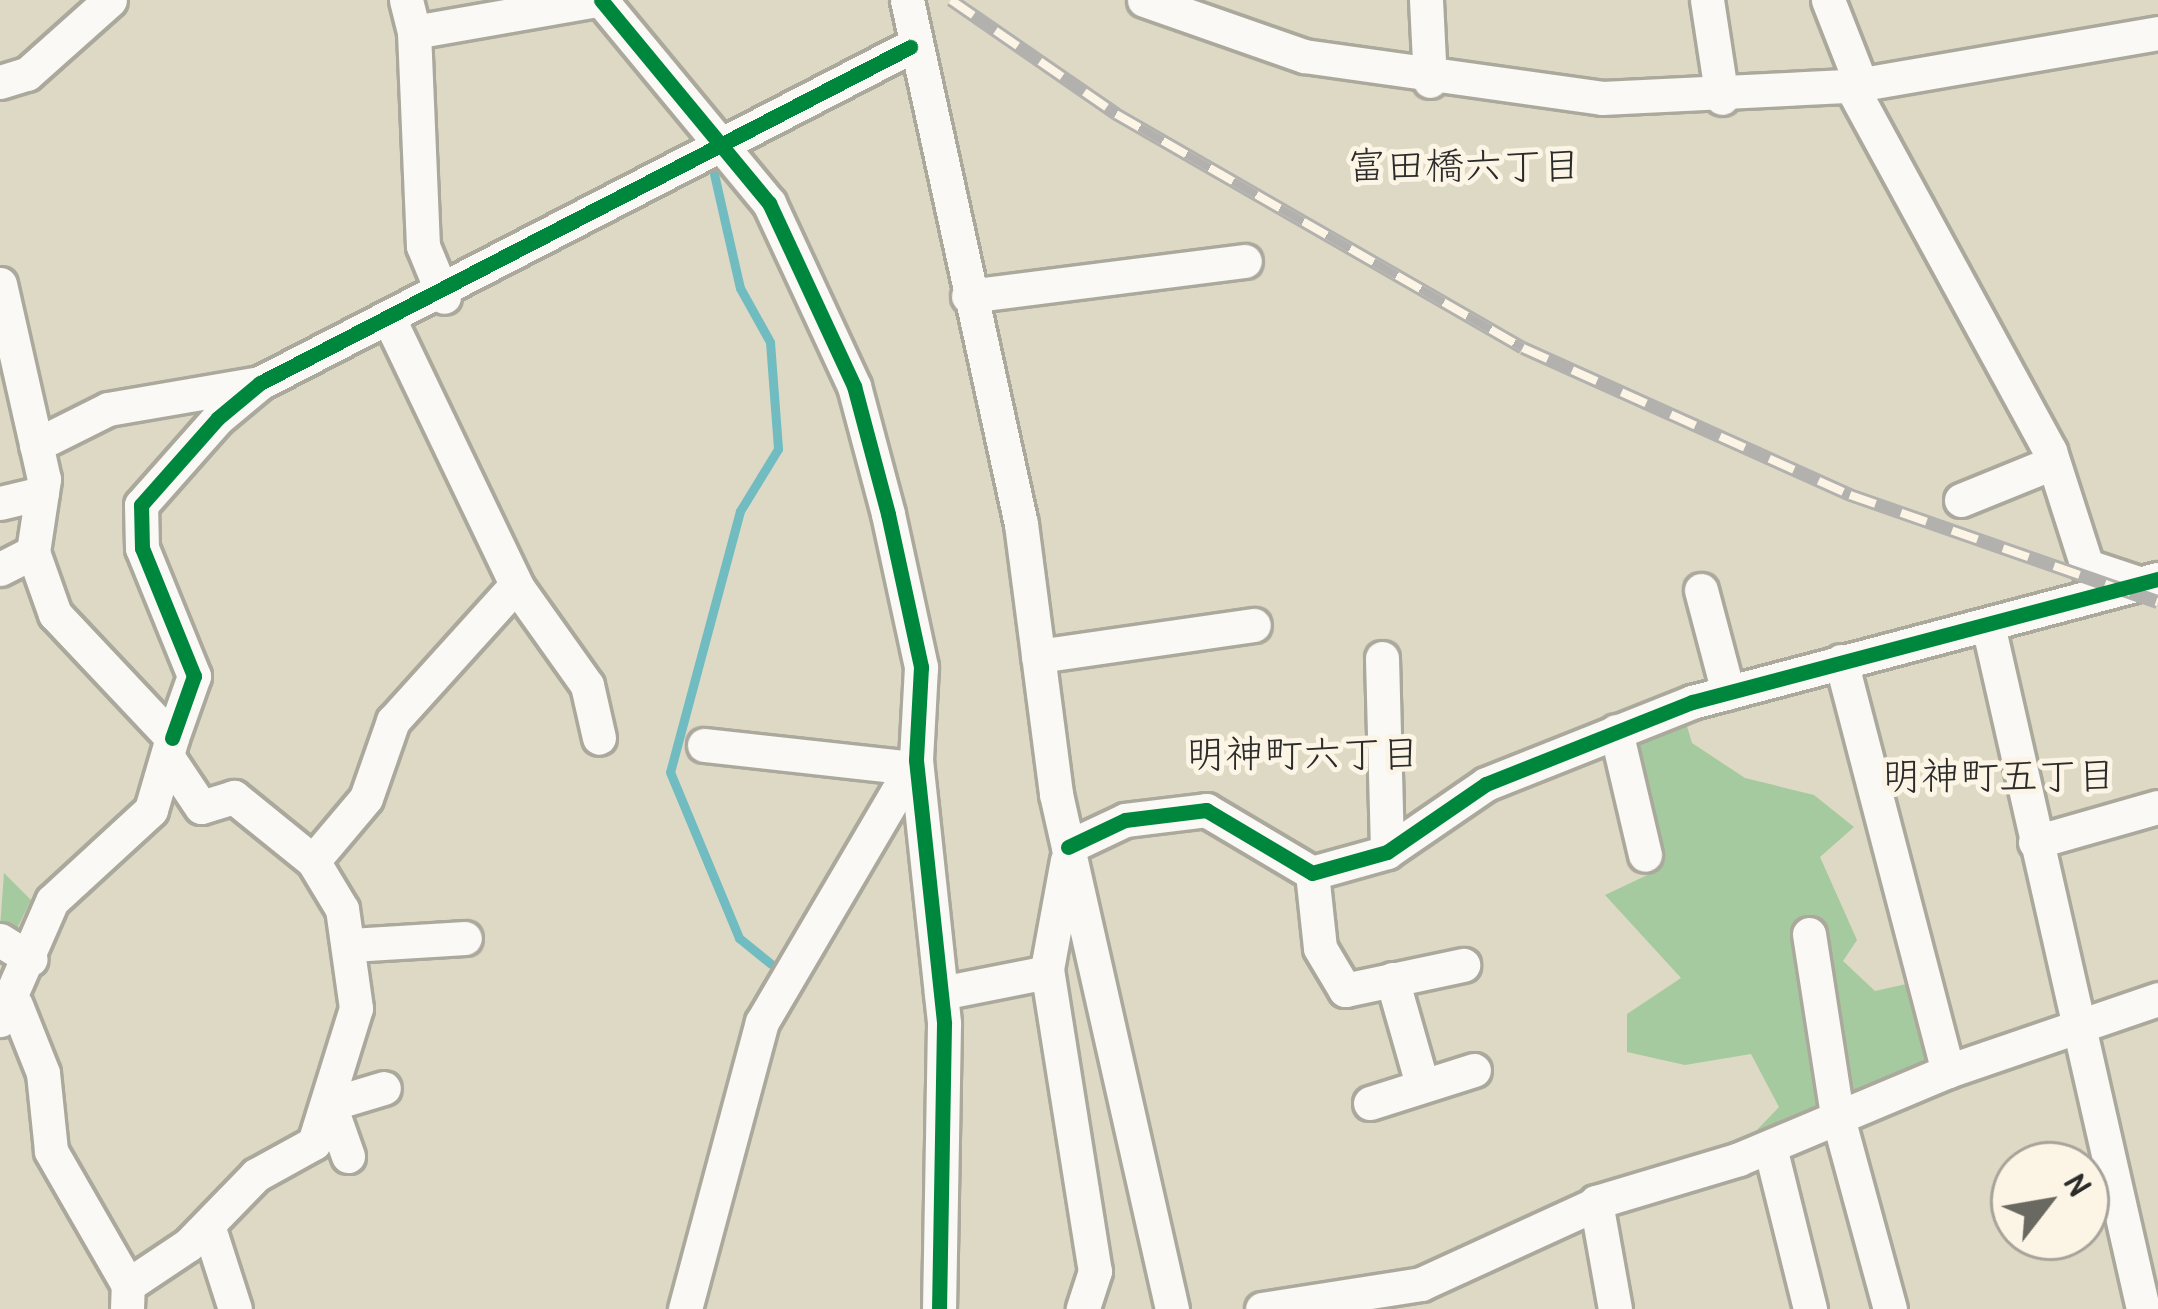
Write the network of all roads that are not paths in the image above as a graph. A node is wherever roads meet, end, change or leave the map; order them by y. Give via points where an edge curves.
1 (110, 0) edge
2 (600, 0) edge
3 (907, 0) edge
4 (1144, 0) edge
5 (1222, 0) edge
6 (1426, 0) edge
7 (1707, 0) edge
8 (1828, 0) edge
9 (410, 16) edge
10 (1190, 20) junction
11 (2158, 33) edge
12 (910, 47) junction
13 (1430, 81) junction
14 (0, 82) edge
15 (1856, 85) junction
16 (1722, 98) junction
17 (724, 136) junction
18 (1246, 261) dead end
19 (0, 284) edge
20 (968, 296) junction
21 (444, 297) junction
22 (391, 323) junction
23 (260, 383) junction
24 (36, 445) junction
25 (2052, 463) junction
26 (42, 493) junction
27 (1961, 500) dead end
28 (0, 503) edge
29 (33, 552) junction
30 (0, 569) edge
31 (2150, 581) edge
32 (516, 584) junction
33 (1701, 590) dead end
34 (1254, 625) dead end
35 (1988, 626) junction
36 (1038, 656) junction
37 (1382, 658) dead end
38 (1840, 661) junction
39 (1728, 692) junction
40 (1616, 731) junction
41 (599, 738) dead end
42 (704, 746) dead end
43 (170, 747) junction
44 (914, 764) junction
45 (2158, 807) edge
46 (2035, 842) junction
47 (1069, 850) junction
48 (1387, 852) junction
49 (1646, 855) dead end
50 (313, 861) junction
51 (1312, 872) junction
52 (1809, 934) dead end
53 (465, 938) dead end
54 (0, 940) edge
55 (351, 945) junction
56 (31, 959) junction
57 (1462, 964) dead end
58 (1047, 972) junction
59 (1392, 980) junction
60 (941, 993) junction
61 (2158, 999) edge
62 (8, 1012) edge
63 (2079, 1025) junction
64 (1474, 1070) dead end
65 (1948, 1071) junction
66 (1422, 1084) junction
67 (384, 1088) dead end
68 (1370, 1103) dead end
69 (332, 1106) junction
70 (1837, 1114) junction
71 (1770, 1147) junction
72 (348, 1156) dead end
73 (1588, 1207) junction
74 (208, 1225) junction
75 (127, 1297) edge
76 (235, 1309) edge
77 (685, 1309) edge
78 (939, 1309) edge
79 (1083, 1309) edge
80 (1172, 1309) edge
81 (1262, 1309) edge
82 (1615, 1309) edge
83 (1810, 1309) edge
84 (1890, 1309) edge
85 (2143, 1309) edge

1 - 14 street via 27,74
2 - 9 street
2 - 17 street
3 - 12 street
4 - 10 street
5 - 10 street
6 - 13 street
7 - 16 street
8 - 15 street
9 - 21 street via 423,246
10 - 13 street
11 - 15 street
12 - 17 street
12 - 20 street
13 - 16 street
15 - 16 street
15 - 25 street
17 - 21 street
17 - 44 street via 769,203 854,386 921,667
18 - 20 street
19 - 24 street
20 - 36 street via 1021,524
21 - 22 street
22 - 23 street
22 - 32 street
23 - 24 street via 108,409
23 - 43 street via 141,505 142,548 194,676
24 - 26 street
25 - 27 street
25 - 31 street via 2087,566
26 - 28 street
26 - 29 street
29 - 30 street
29 - 43 street via 55,614
31 - 35 street
32 - 41 street via 587,685
32 - 50 street via 394,721 366,799
33 - 39 street
34 - 36 street
35 - 38 street
35 - 46 street
36 - 47 street
37 - 48 street
38 - 39 street
38 - 65 street
39 - 40 street
40 - 48 street via 1486,784
40 - 49 street
42 - 44 street
43 - 50 street via 202,807 234,797
43 - 56 street via 151,810 52,901
44 - 60 street
44 - 77 street via 762,1022
45 - 46 street
46 - 63 street
47 - 51 street via 1125,820 1206,811
47 - 58 street
47 - 80 street
48 - 51 street
50 - 55 street
51 - 59 street via 1319,948 1345,990
52 - 70 street
53 - 55 street
54 - 56 street
55 - 69 street via 356,1008
56 - 62 street
57 - 59 street
58 - 60 street
58 - 79 street via 1095,1271
59 - 66 street
60 - 78 street
61 - 63 street
62 - 75 street via 43,1072 51,1151
63 - 65 street
63 - 85 street
64 - 66 street
65 - 70 street
66 - 68 street
67 - 69 street
69 - 72 street
69 - 74 street via 314,1143 256,1175
70 - 71 street
70 - 84 street
71 - 73 street
71 - 83 street
73 - 81 street via 1421,1283
73 - 82 street
74 - 75 street
74 - 76 street

